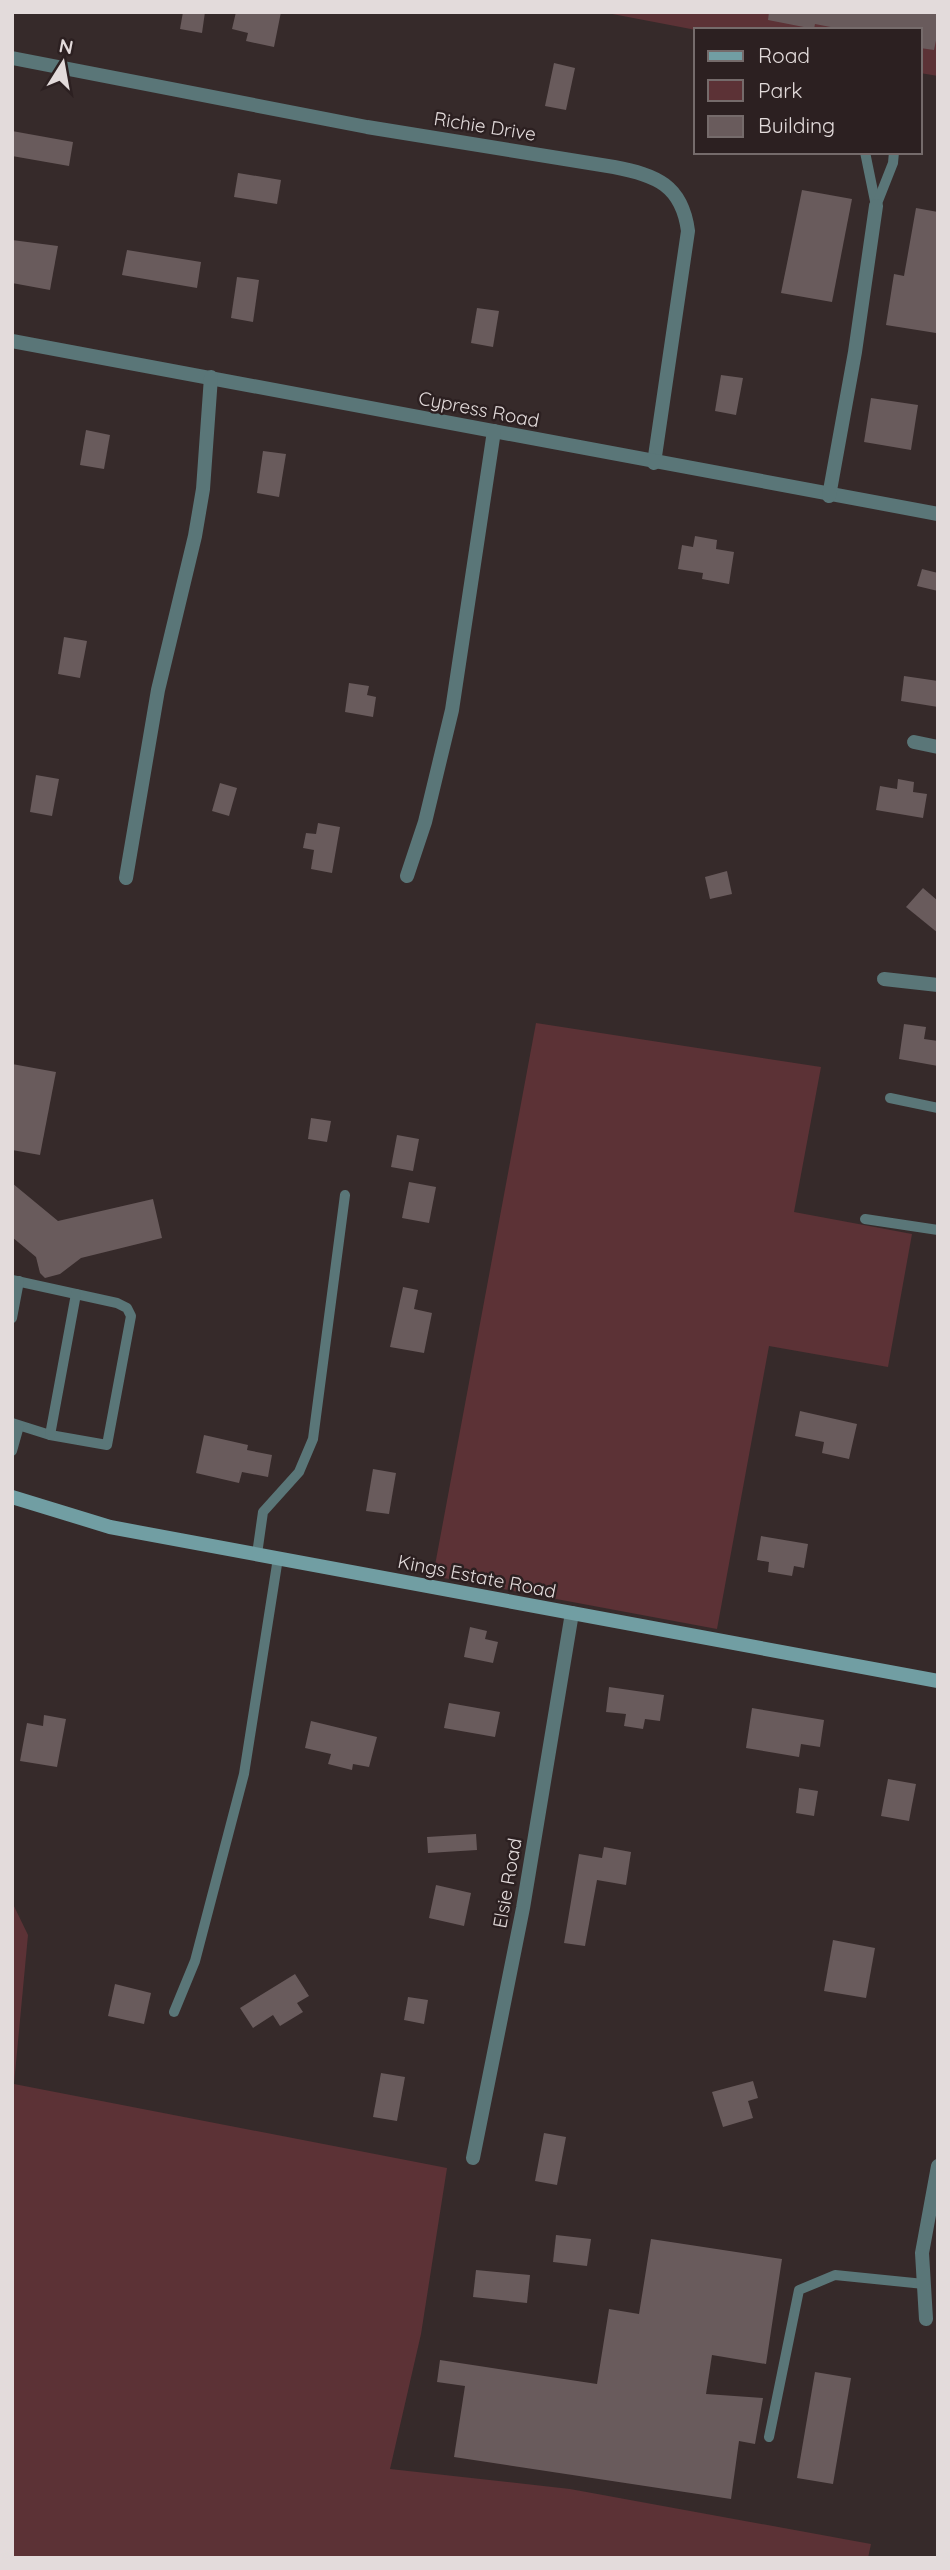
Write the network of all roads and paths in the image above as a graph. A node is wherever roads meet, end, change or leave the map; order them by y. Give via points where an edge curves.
1 (12, 58) edge
2 (865, 154) edge
3 (893, 154) edge
4 (876, 206) junction
5 (12, 341) edge
6 (211, 377) junction
7 (494, 431) junction
8 (654, 463) junction
9 (829, 496) junction
10 (938, 514) edge
11 (914, 742) dead end
12 (938, 747) edge
13 (407, 876) dead end
14 (126, 878) dead end
15 (884, 979) dead end
16 (938, 985) edge
17 (890, 1098) dead end
18 (938, 1108) edge
19 (345, 1195) dead end
20 (865, 1219) dead end
21 (938, 1230) edge
22 (16, 1281) edge
23 (76, 1294) junction
24 (12, 1318) edge
25 (16, 1424) edge
26 (50, 1435) junction
27 (12, 1451) edge
28 (12, 1497) edge
29 (257, 1554) junction
30 (278, 1558) junction
31 (572, 1613) junction
32 (938, 1681) edge
33 (174, 2012) dead end
34 (473, 2158) dead end
35 (938, 2166) edge
36 (924, 2284) junction
37 (926, 2319) dead end
38 (769, 2437) dead end

1 - 8 street, Richie Drive via 367,127 614,167 671,188 680,201 688,231
2 - 4 lane
3 - 4 lane
4 - 9 street
5 - 6 street, Cypress Road
6 - 7 street, Cypress Road
6 - 14 street via 201,500 158,690
7 - 8 street, Cypress Road
7 - 13 street via 452,710
8 - 9 street, Cypress Road
9 - 10 street, Cypress Road
11 - 12 street
15 - 16 street
17 - 18 lane
19 - 29 lane via 313,1439 299,1472 263,1512
20 - 21 lane
22 - 23 lane
22 - 24 lane
23 - 26 lane
23 - 26 lane via 117,1303 131,1316 110,1439 102,1446
25 - 26 lane
25 - 27 lane
28 - 29 street, Kings Estate Road via 110,1527
29 - 30 street, Kings Estate Road
30 - 31 street, Kings Estate Road
30 - 33 lane via 244,1774 195,1961
31 - 32 street, Kings Estate Road
31 - 34 street, Elsie Road via 523,1908
35 - 36 street via 922,2253
36 - 37 street
36 - 38 lane via 835,2275 799,2290

